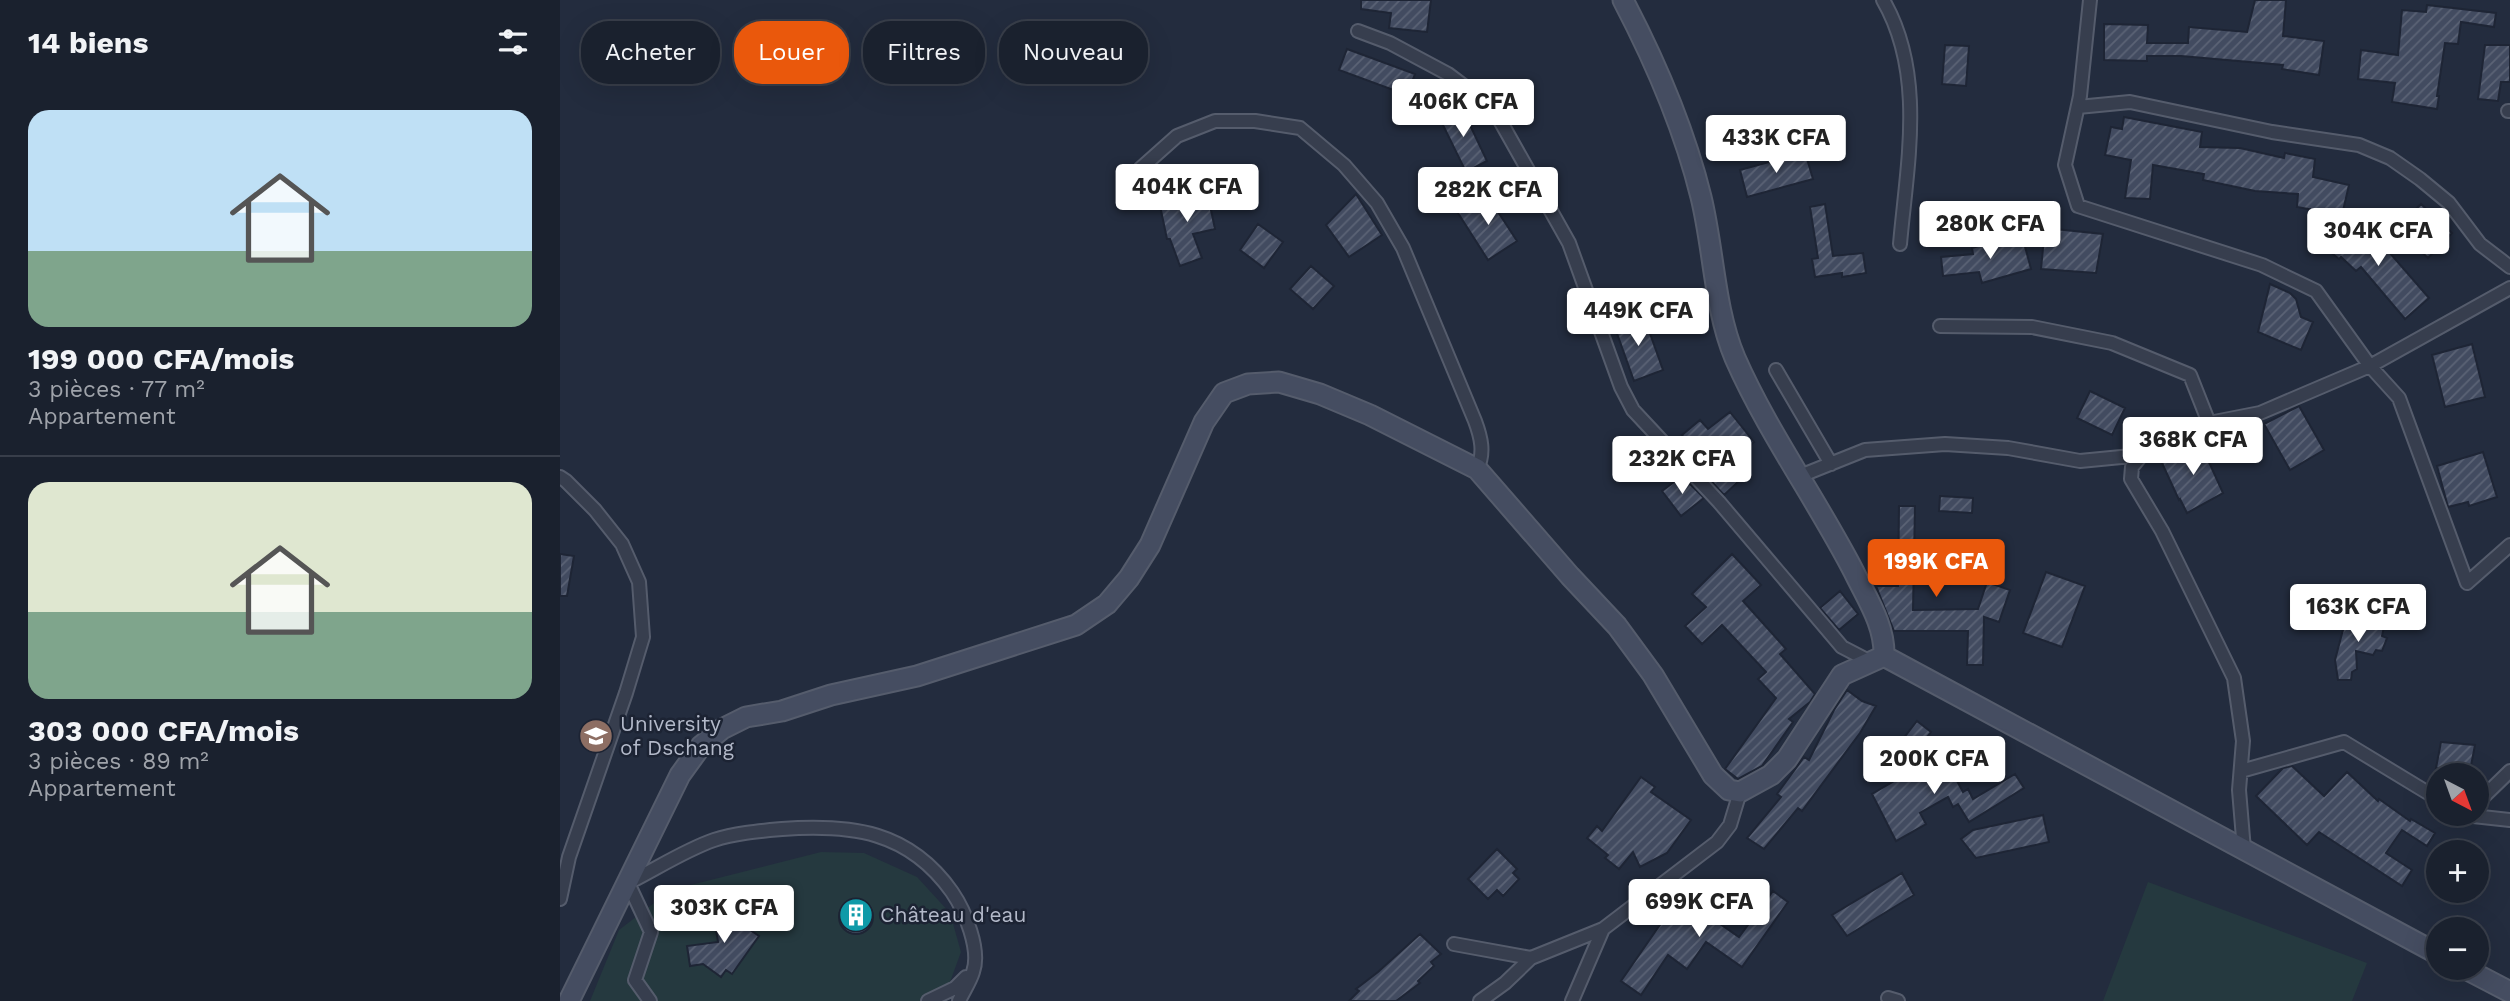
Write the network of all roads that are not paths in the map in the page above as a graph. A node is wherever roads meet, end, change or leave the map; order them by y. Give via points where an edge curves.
1 (1623, 0) edge
2 (1883, 0) edge
3 (2090, 0) edge
4 (1358, 31) dead end
5 (2078, 107) junction
6 (1140, 169) dead end
7 (1900, 244) dead end
8 (2510, 267) edge
9 (2510, 288) edge
10 (1940, 326) dead end
11 (2370, 366) junction
12 (1776, 370) dead end
13 (2210, 422) junction
14 (2142, 455) junction
15 (1831, 464) junction
16 (1477, 469) junction
17 (1800, 476) junction
18 (560, 477) edge
19 (2510, 545) edge
20 (1876, 658) junction
21 (2241, 771) junction
22 (2510, 771) edge
23 (2489, 791) edge
24 (1740, 792) junction
25 (2426, 792) edge
26 (2489, 817) edge
27 (2510, 820) edge
28 (2244, 850) junction
29 (628, 883) junction
30 (560, 899) edge
31 (1603, 929) junction
32 (1454, 944) dead end
33 (2426, 948) edge
34 (1531, 958) junction
35 (974, 970) junction
36 (2487, 980) edge
37 (2510, 992) edge
38 (569, 1001) edge
39 (650, 1001) edge
40 (928, 1001) edge
41 (959, 1001) edge
42 (1480, 1001) edge
43 (1573, 1001) edge

1 - 17 street via 1653,56 1679,124 1701,198 1735,357
2 - 7 street via 1906,58 1911,116
3 - 5 street
4 - 20 street via 1448,74 1493,108 1569,243 1633,410 1719,502 1842,647
5 - 8 street via 2130,102 2359,145 2420,178 2449,203 2480,244
5 - 11 street via 2065,165 2078,206 2262,265 2316,291
6 - 16 street via 1177,136 1215,121 1300,128 1344,164 1377,203 1403,248 1479,431 1482,441
9 - 11 street
10 - 13 street via 2032,327 2112,343 2190,375
11 - 13 street via 2260,413
11 - 19 street via 2399,398 2467,583
12 - 15 street
13 - 14 street
14 - 15 street via 2080,461 2008,448 1945,444 1865,450
14 - 21 street via 2132,467 2131,479 2162,531 2234,678 2244,741
15 - 17 street
16 - 24 street via 1617,626 1653,675 1713,775 1729,790
16 - 29 street via 1320,394 1279,382 1248,384 1224,393 1204,422 1150,545 1107,604 1076,625 1035,639 918,676 746,716 722,729 701,746 680,775
17 - 20 street via 1876,616 1885,641
18 - 30 street via 622,544 639,582 643,637 569,857
20 - 24 street via 1842,675 1787,759 1771,775
20 - 28 street
21 - 25 street via 2344,742
21 - 28 street
22 - 23 street
24 - 31 street via 1730,825 1717,842
26 - 27 street
28 - 33 street
29 - 35 street via 714,840 814,827 855,829 898,843 937,871 960,904 972,932
29 - 38 street
29 - 39 street via 651,932 635,980
31 - 34 street
31 - 43 street
32 - 34 street
34 - 42 street
35 - 40 street via 955,988
35 - 41 street
36 - 37 street

